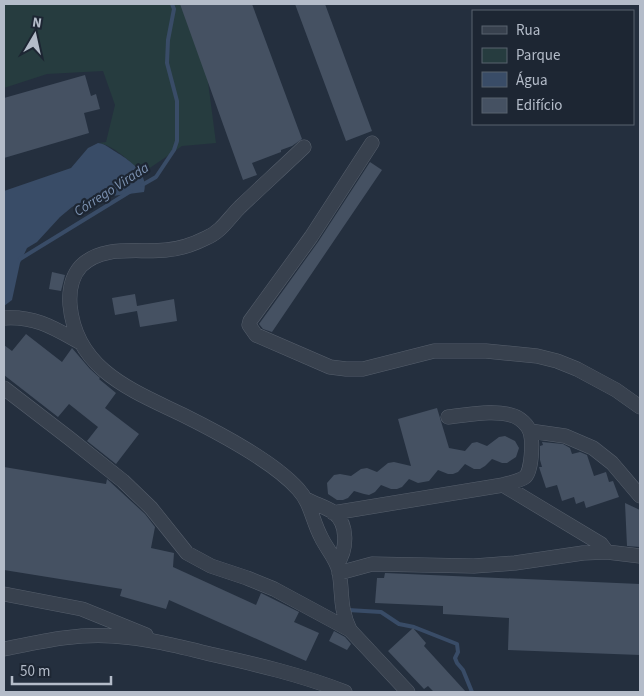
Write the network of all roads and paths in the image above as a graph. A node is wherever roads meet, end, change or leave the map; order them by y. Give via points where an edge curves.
1 (372, 143) dead end
2 (304, 147) dead end
3 (4, 318) edge
4 (81, 343) junction
5 (4, 388) edge
6 (640, 407) edge
7 (448, 417) dead end
8 (530, 431) junction
9 (503, 486) junction
10 (640, 496) edge
11 (308, 500) junction
12 (333, 512) junction
13 (608, 552) junction
14 (640, 556) edge
15 (338, 569) junction
16 (4, 594) edge
17 (350, 630) junction
18 (169, 644) junction
19 (4, 649) edge
20 (345, 692) edge
21 (408, 692) edge

1 - 6 street via 311,237 250,321 249,325 256,334 324,365 346,369 363,369 434,351 486,351 537,356 578,369
2 - 4 street via 208,238 167,250 107,252 81,266 69,294 74,327
3 - 4 street via 32,319
4 - 11 street via 99,367 118,383 241,448 288,479
5 - 17 street via 123,481 151,508 186,553 211,566 274,589
7 - 8 street via 502,413 516,416
8 - 9 street via 528,473 524,478
8 - 10 street via 565,436 593,448 612,462
9 - 12 street
9 - 13 street via 601,544
11 - 12 street
11 - 15 street via 320,535
12 - 15 street via 344,530 344,547
13 - 14 street
13 - 15 street via 474,566 372,564
15 - 17 street via 341,604
16 - 18 street via 82,609
17 - 21 street
18 - 19 street via 112,636 80,636
18 - 20 street via 255,664

